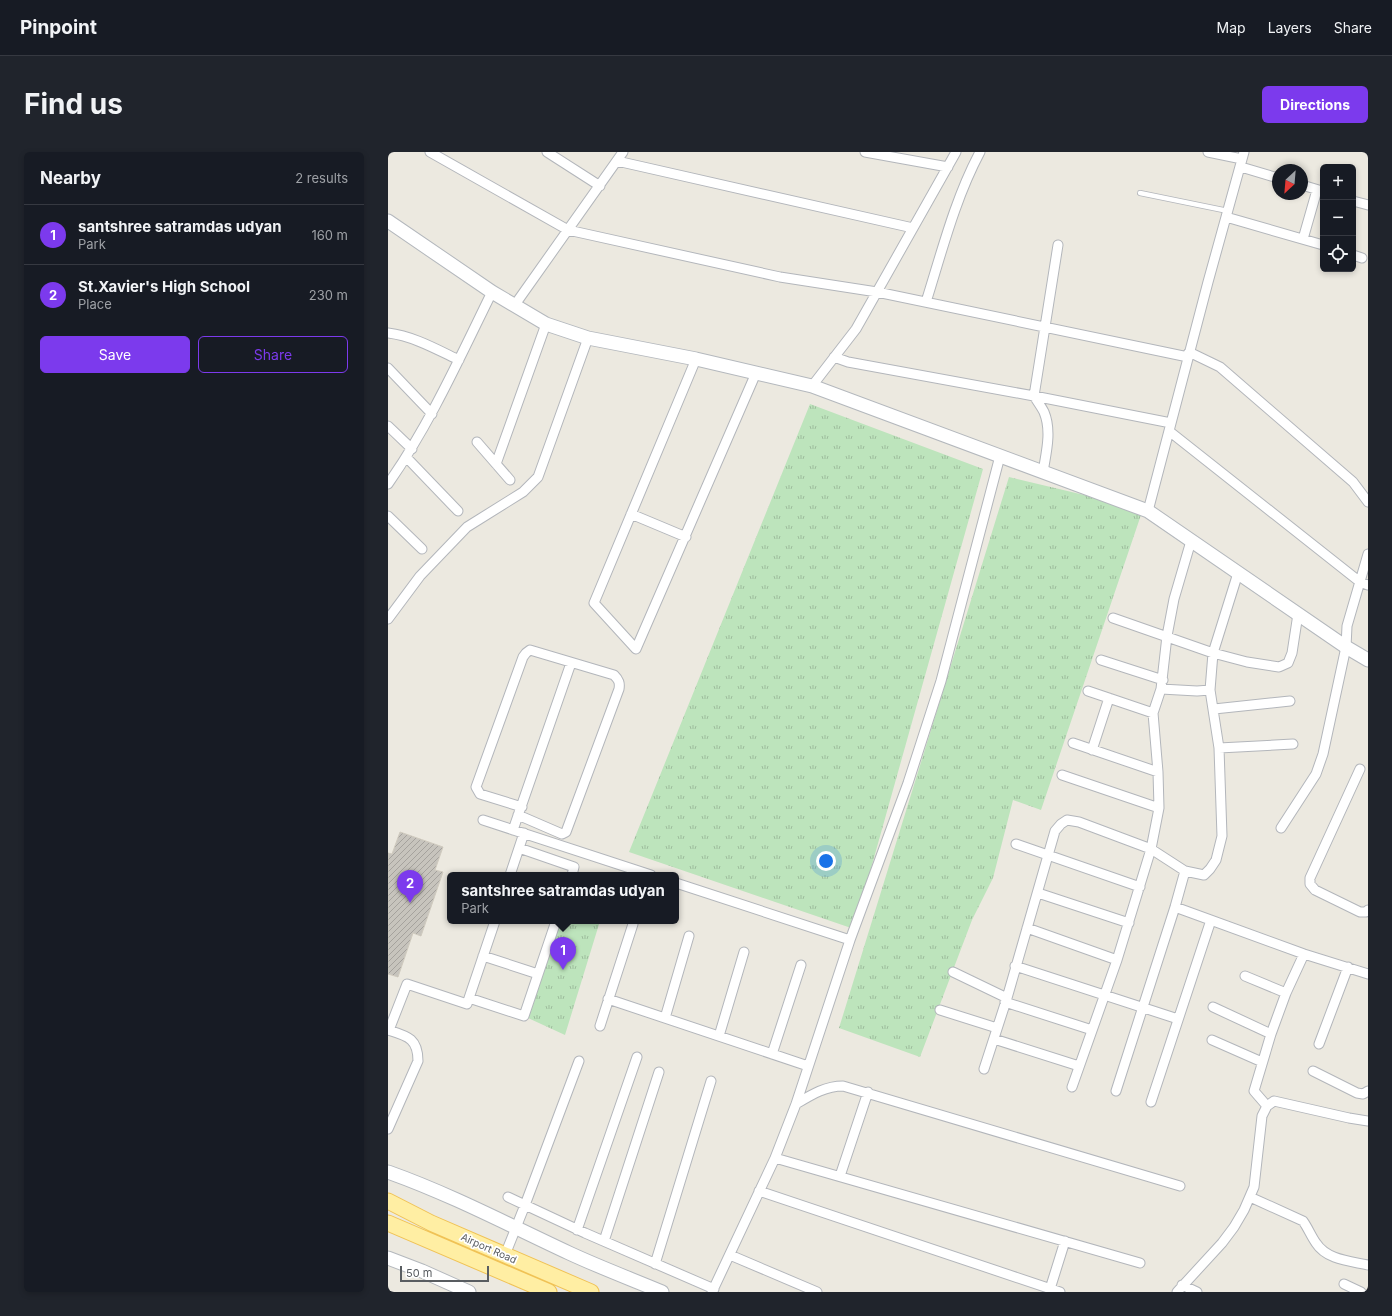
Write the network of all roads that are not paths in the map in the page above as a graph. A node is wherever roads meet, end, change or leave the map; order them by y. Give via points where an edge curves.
1 (430, 152) edge
2 (547, 152) edge
3 (623, 152) edge
4 (865, 152) edge
5 (956, 152) edge
6 (980, 152) edge
7 (1208, 152) edge
8 (1242, 159) edge
9 (616, 161) junction
10 (948, 167) junction
11 (1272, 175) edge
12 (600, 186) junction
13 (1308, 187) edge
14 (1320, 190) edge
15 (1140, 193) dead end
16 (1356, 202) edge
17 (1368, 205) edge
18 (1227, 214) junction
19 (388, 220) edge
20 (913, 228) junction
21 (568, 230) junction
22 (1303, 239) junction
23 (1320, 244) edge
24 (1058, 245) dead end
25 (492, 292) junction
26 (877, 292) junction
27 (926, 302) junction
28 (514, 306) junction
29 (546, 324) junction
30 (1044, 326) junction
31 (388, 333) edge
32 (588, 338) junction
33 (1189, 354) junction
34 (834, 357) junction
35 (696, 359) junction
36 (459, 360) junction
37 (388, 368) edge
38 (756, 373) junction
39 (812, 386) junction
40 (1034, 396) junction
41 (432, 414) junction
42 (388, 426) edge
43 (1170, 427) junction
44 (477, 442) dead end
45 (412, 449) junction
46 (1000, 456) junction
47 (407, 458) junction
48 (496, 464) junction
49 (1043, 472) junction
50 (510, 480) dead end
51 (388, 484) edge
52 (1368, 502) edge
53 (458, 511) dead end
54 (1148, 511) junction
55 (631, 514) junction
56 (388, 516) edge
57 (686, 537) junction
58 (1191, 541) junction
59 (422, 549) dead end
60 (1368, 554) edge
61 (1238, 573) junction
62 (1364, 583) edge
63 (1298, 614) junction
64 (1113, 618) dead end
65 (388, 619) edge
66 (1167, 636) junction
67 (1346, 647) junction
68 (1213, 653) junction
69 (1101, 660) dead end
70 (1368, 660) edge
71 (571, 663) junction
72 (1162, 684) junction
73 (1210, 690) junction
74 (1088, 691) dead end
75 (1109, 698) junction
76 (1290, 702) dead end
77 (1214, 709) junction
78 (1153, 713) junction
79 (1073, 743) dead end
80 (1293, 744) dead end
81 (1219, 748) junction
82 (1092, 750) junction
83 (1360, 769) dead end
84 (1158, 772) junction
85 (1062, 775) dead end
86 (1159, 808) junction
87 (520, 811) junction
88 (483, 820) dead end
89 (1281, 828) dead end
90 (513, 830) junction
91 (524, 833) junction
92 (1016, 844) dead end
93 (519, 848) junction
94 (1151, 849) junction
95 (1049, 855) junction
96 (1185, 870) junction
97 (511, 872) edge
98 (573, 872) edge
99 (642, 872) edge
100 (679, 884) edge
101 (1140, 887) junction
102 (1038, 893) junction
103 (1175, 907) junction
104 (1368, 910) edge
105 (1211, 920) junction
106 (1129, 923) junction
107 (494, 924) edge
108 (555, 924) edge
109 (634, 924) dead end
110 (1027, 928) junction
111 (689, 936) dead end
112 (850, 940) junction
113 (744, 952) dead end
114 (1304, 954) junction
115 (483, 956) junction
116 (1117, 960) junction
117 (801, 965) dead end
118 (1015, 966) junction
119 (1348, 967) junction
120 (953, 972) dead end
121 (538, 974) junction
122 (1368, 974) edge
123 (1245, 976) dead end
124 (1286, 993) junction
125 (1105, 994) junction
126 (469, 998) junction
127 (608, 999) junction
128 (1006, 1000) junction
129 (1142, 1007) junction
130 (1213, 1007) dead end
131 (940, 1010) dead end
132 (665, 1018) junction
133 (1178, 1019) junction
134 (600, 1026) dead end
135 (997, 1028) junction
136 (389, 1030) edge
137 (1092, 1030) junction
138 (1271, 1034) junction
139 (719, 1036) junction
140 (994, 1039) junction
141 (1212, 1040) dead end
142 (1319, 1044) dead end
143 (772, 1054) junction
144 (637, 1057) dead end
145 (579, 1061) dead end
146 (1262, 1062) junction
147 (808, 1066) junction
148 (1079, 1066) junction
149 (984, 1069) dead end
150 (1314, 1071) dead end
151 (659, 1072) dead end
152 (711, 1081) dead end
153 (1072, 1087) dead end
154 (1116, 1091) dead end
155 (1368, 1091) edge
156 (868, 1092) junction
157 (1151, 1102) dead end
158 (796, 1104) junction
159 (1267, 1106) junction
160 (392, 1111) edge
161 (1368, 1121) edge
162 (388, 1129) edge
163 (775, 1158) junction
164 (388, 1172) edge
165 (840, 1176) junction
166 (1180, 1186) dead end
167 (759, 1191) junction
168 (508, 1197) dead end
169 (1250, 1197) junction
170 (388, 1201) edge
171 (525, 1205) junction
172 (388, 1223) edge
173 (516, 1227) junction
174 (577, 1230) junction
175 (604, 1241) junction
176 (1065, 1242) junction
177 (505, 1255) junction
178 (730, 1255) junction
179 (388, 1258) edge
180 (1140, 1263) dead end
181 (655, 1264) junction
182 (1368, 1265) edge
183 (1344, 1284) dead end
184 (525, 1287) edge
185 (1050, 1289) junction
186 (1179, 1289) edge
187 (713, 1290) edge
188 (469, 1292) edge
189 (548, 1292) edge
190 (591, 1292) edge
191 (662, 1292) edge
192 (817, 1292) edge
193 (1060, 1292) edge
194 (1197, 1292) edge
195 (1361, 1292) edge

1 - 21 street
2 - 12 street
3 - 9 street
4 - 10 street
5 - 10 street
6 - 27 street via 968,174
7 - 8 street
8 - 11 street
8 - 18 street
9 - 12 street
9 - 20 street
10 - 20 street
12 - 21 street
13 - 14 street
14 - 22 street
15 - 18 lane
16 - 17 street
18 - 22 street
18 - 33 street
19 - 25 street
20 - 26 street
21 - 26 street via 780,277
21 - 28 street
22 - 23 street
24 - 30 street
25 - 28 street
25 - 36 street
26 - 27 street
26 - 34 street via 856,329
27 - 30 street
28 - 29 street
29 - 32 street
29 - 48 street
30 - 33 street
30 - 40 street
31 - 36 street via 415,339
32 - 35 street
32 - 65 street via 538,477 523,492 467,527 420,576
33 - 43 street
33 - 52 street via 1220,367 1353,482
34 - 39 street
34 - 40 street via 848,362
35 - 38 street
35 - 55 street
36 - 41 street
37 - 41 street
38 - 39 street
38 - 57 street
39 - 46 street
40 - 43 street
40 - 49 street via 1047,420
41 - 45 street
42 - 45 street
43 - 54 street
43 - 62 street
44 - 48 street
45 - 47 street
46 - 49 street
46 - 112 street via 941,681 908,783
47 - 51 street
47 - 53 street
48 - 50 street
49 - 54 street
54 - 58 street
55 - 57 street
55 - 57 street via 594,603 636,649
56 - 59 street
58 - 61 street
58 - 66 street via 1174,599
60 - 62 street
61 - 63 street
61 - 68 street
62 - 67 street via 1347,626
63 - 67 street
63 - 68 street via 1288,663 1279,667
64 - 66 street
66 - 68 street
66 - 72 street
67 - 70 street
67 - 89 street via 1323,754 1316,774
68 - 73 street
69 - 72 street
71 - 87 street
71 - 87 street via 530,650 526,653 477,783 476,787 480,794
71 - 87 street via 614,675 620,683 619,689 566,832 562,834
72 - 73 street via 1197,691
72 - 78 street
73 - 77 street
74 - 75 street
75 - 78 street
75 - 82 street
76 - 77 street
77 - 81 street
78 - 84 street
79 - 82 street
80 - 81 street
81 - 96 street via 1222,836 1216,860 1204,875
82 - 84 street
83 - 104 street via 1310,878 1310,884 1315,890 1360,912
84 - 86 street
85 - 86 street
86 - 94 street
87 - 90 street
88 - 90 street
90 - 91 street
91 - 93 street
91 - 99 street
92 - 95 street
93 - 97 street
93 - 98 street via 574,867
94 - 95 street via 1079,822 1067,820 1055,831
94 - 96 street
94 - 101 street
95 - 101 street
95 - 102 street
96 - 103 street
100 - 112 street
101 - 106 street
102 - 106 street
102 - 110 street
103 - 105 street
103 - 129 street
105 - 114 street
105 - 133 street
106 - 116 street
107 - 115 street
108 - 121 street
109 - 127 street
110 - 116 street
110 - 118 street
111 - 132 street
112 - 147 street
113 - 139 street
114 - 119 street
114 - 124 street
115 - 121 street
115 - 126 street
116 - 125 street
117 - 143 street
118 - 125 street
118 - 128 street
119 - 122 street
119 - 142 street
120 - 128 street
121 - 126 street via 524,1016
123 - 124 street
124 - 138 street
125 - 129 street
125 - 137 street
126 - 136 street via 467,1004 407,984
127 - 132 street
127 - 134 street
128 - 135 street
128 - 137 street
129 - 133 street
129 - 154 street
130 - 138 street
131 - 135 street
132 - 139 street
133 - 157 street
135 - 140 street
136 - 160 street via 408,1038 415,1044 418,1052 418,1061
137 - 148 street
138 - 146 street
139 - 143 street
140 - 148 street
140 - 149 street
141 - 146 street
143 - 147 street
144 - 174 street
145 - 171 street
146 - 159 street via 1254,1091
147 - 158 street
148 - 153 street
150 - 155 street via 1357,1093 1363,1094
151 - 175 street
152 - 181 street
156 - 158 street via 834,1086 815,1092
156 - 165 street
156 - 166 street
158 - 163 street
159 - 161 street via 1274,1101
159 - 169 street via 1262,1116 1254,1187
160 - 162 street
163 - 165 street
163 - 167 street
164 - 173 street via 420,1183
165 - 176 street
167 - 178 street
167 - 185 street
168 - 171 street
169 - 182 street via 1303,1221 1317,1244 1332,1256
169 - 186 street via 1234,1227
170 - 177 main road, Airport Road
171 - 173 street
171 - 174 street
172 - 184 main road, Airport Road
173 - 177 street
173 - 191 street via 571,1254
174 - 175 street
175 - 181 street
176 - 180 street
176 - 185 street
177 - 190 main road, Airport Road
178 - 187 street
178 - 192 street
179 - 188 street via 422,1270
181 - 187 street
183 - 195 street
184 - 189 main road, Airport Road
185 - 193 street
186 - 194 street

